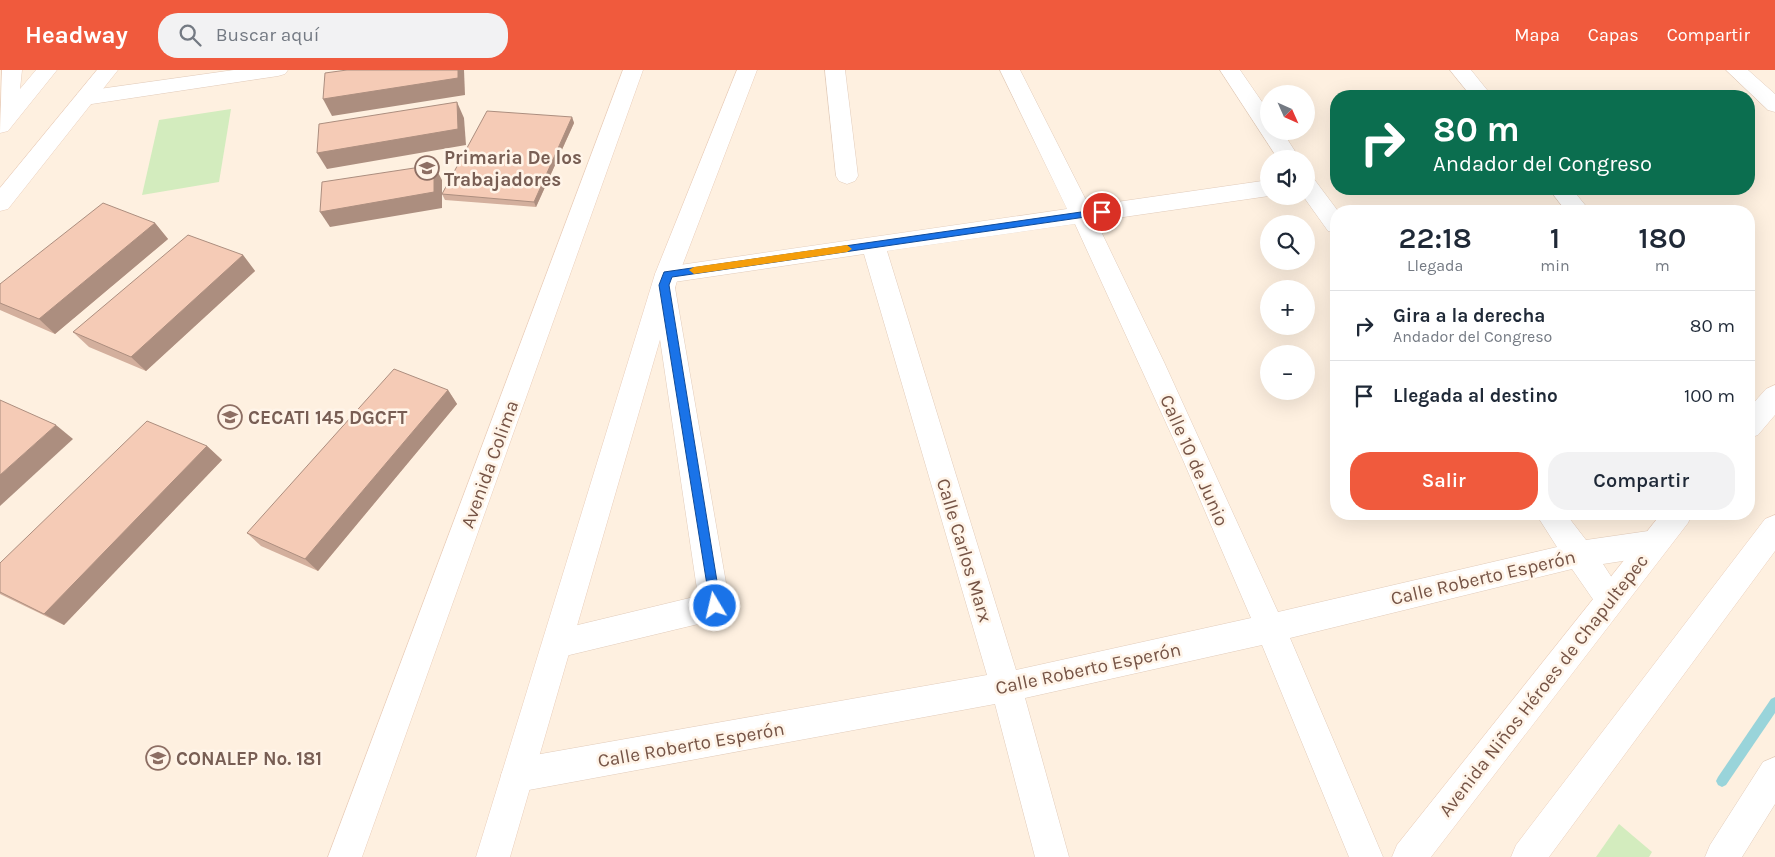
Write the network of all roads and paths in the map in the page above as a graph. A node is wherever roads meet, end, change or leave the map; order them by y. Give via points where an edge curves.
1 (12, 70) edge
2 (47, 70) edge
3 (108, 70) edge
4 (278, 70) edge
5 (633, 70) edge
6 (748, 70) edge
7 (835, 70) edge
8 (1010, 70) edge
9 (1230, 70) edge
10 (1460, 70) edge
11 (1736, 70) edge
12 (1477, 90) edge
13 (85, 98) junction
14 (1775, 105) edge
15 (0, 107) edge
16 (1260, 115) edge
17 (0, 126) edge
18 (847, 176) dead end
19 (1260, 189) edge
20 (1565, 195) edge
21 (1315, 196) edge
22 (0, 203) edge
23 (1574, 205) edge
24 (1084, 215) junction
25 (1330, 217) edge
26 (873, 245) junction
27 (666, 279) junction
28 (1775, 396) edge
29 (1755, 415) edge
30 (1554, 520) edge
31 (1673, 520) edge
32 (1775, 528) edge
33 (1655, 543) junction
34 (1580, 554) junction
35 (1610, 598) junction
36 (1272, 628) junction
37 (558, 644) junction
38 (1006, 687) junction
39 (1775, 774) edge
40 (518, 775) junction
41 (345, 857) edge
42 (493, 857) edge
43 (1052, 857) edge
44 (1366, 857) edge
45 (1409, 857) edge
46 (1528, 857) edge
47 (1722, 857) edge

1 - 15 street via 9,93
2 - 17 street
3 - 13 street
4 - 13 street
5 - 41 street, Avenida Colima
6 - 27 street
7 - 18 street
8 - 24 street, Calle 10 de Junio
9 - 16 street
10 - 12 street
11 - 14 street
13 - 22 street
19 - 24 street
20 - 23 street
21 - 25 street
24 - 26 street
24 - 36 street, Calle 10 de Junio
26 - 27 street
26 - 38 street, Calle Carlos Marx
27 - 37 street
27 - 37 street via 715,606
28 - 29 street
30 - 34 street
31 - 33 street, Avenida Niños Héroes de Chapultepec
32 - 46 street
33 - 34 street, Calle Roberto Esperón
33 - 35 street, Avenida Niños Héroes de Chapultepec
34 - 35 street
34 - 36 street, Calle Roberto Esperón
35 - 45 street, Avenida Niños Héroes de Chapultepec
36 - 38 street, Calle Roberto Esperón
36 - 44 street, Calle 10 de Junio
37 - 40 street
38 - 40 street, Calle Roberto Esperón
38 - 43 street, Calle Carlos Marx
39 - 47 street
40 - 42 street

